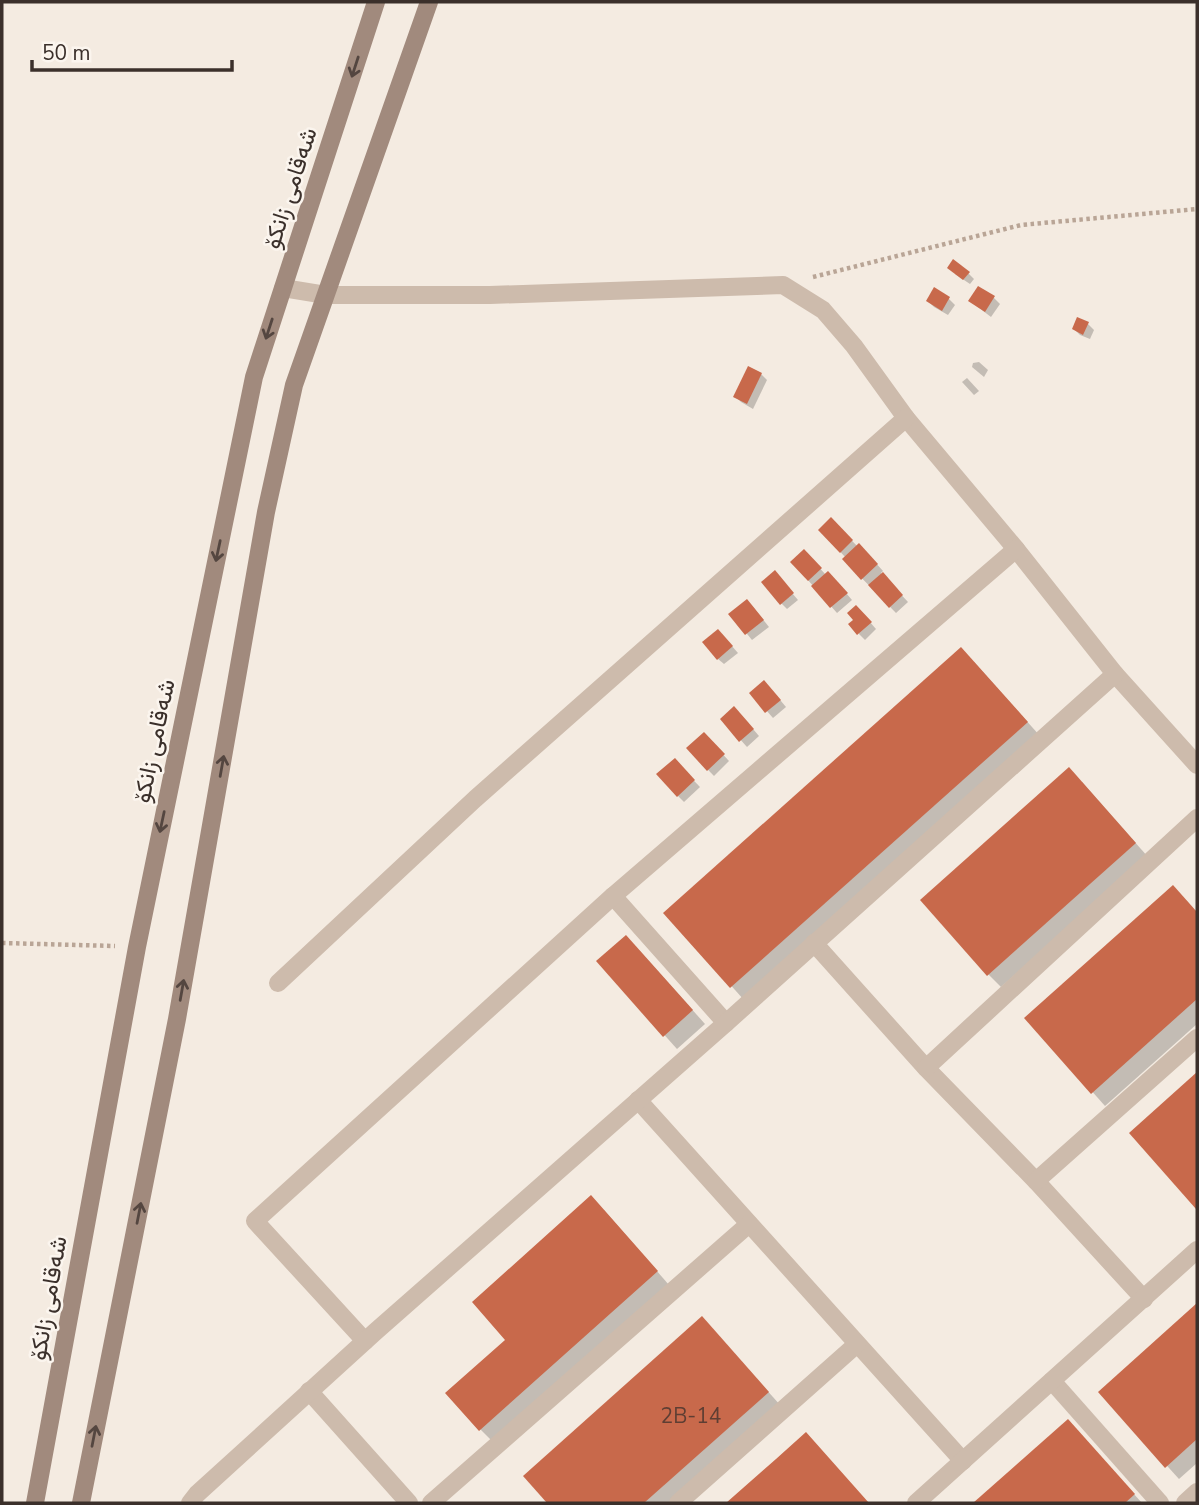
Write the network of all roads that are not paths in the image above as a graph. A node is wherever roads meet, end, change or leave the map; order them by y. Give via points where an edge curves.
1 (376, 2) edge
2 (429, 2) edge
3 (283, 288) junction
4 (326, 295) junction
5 (906, 418) junction
6 (1016, 549) junction
7 (1115, 674) junction
8 (1197, 765) edge
9 (1197, 818) edge
10 (613, 896) junction
11 (814, 943) junction
12 (278, 983) dead end
13 (726, 1023) junction
14 (1197, 1038) edge
15 (926, 1068) junction
16 (638, 1100) junction
17 (1035, 1181) junction
18 (749, 1224) junction
19 (1197, 1250) edge
20 (1144, 1299) junction
21 (365, 1341) junction
22 (857, 1344) junction
23 (1052, 1381) junction
24 (309, 1391) junction
25 (963, 1461) junction
26 (1197, 1492) edge
27 (35, 1503) edge
28 (81, 1503) edge
29 (190, 1503) edge
30 (409, 1503) edge
31 (431, 1503) edge
32 (677, 1503) edge
33 (916, 1503) edge
34 (1160, 1503) edge
35 (1185, 1503) edge

1 -> 3 main road, شەقامی زانکۆ
2 - 4 main road
3 - 4 street
3 -> 27 main road, شەقامی زانکۆ via 254,377 137,947
4 - 5 street via 490,295 783,285 823,310
28 -> 4 main road via 177,1019 266,512 294,385
5 - 6 street
5 - 12 street via 475,799
6 - 7 street
6 - 10 street
7 - 8 street
7 - 11 street
9 - 15 street
10 - 13 street
10 - 21 street via 255,1221
11 - 13 street
11 - 15 street
13 - 16 street
14 - 17 street
15 - 17 street
16 - 18 street
16 - 21 street
17 - 20 street
18 - 22 street
18 - 31 street
19 - 20 street
20 - 23 street
21 - 24 street
22 - 25 street
22 - 32 street
23 - 25 street
23 - 34 street
24 - 29 street
24 - 30 street
25 - 33 street
26 - 35 street

